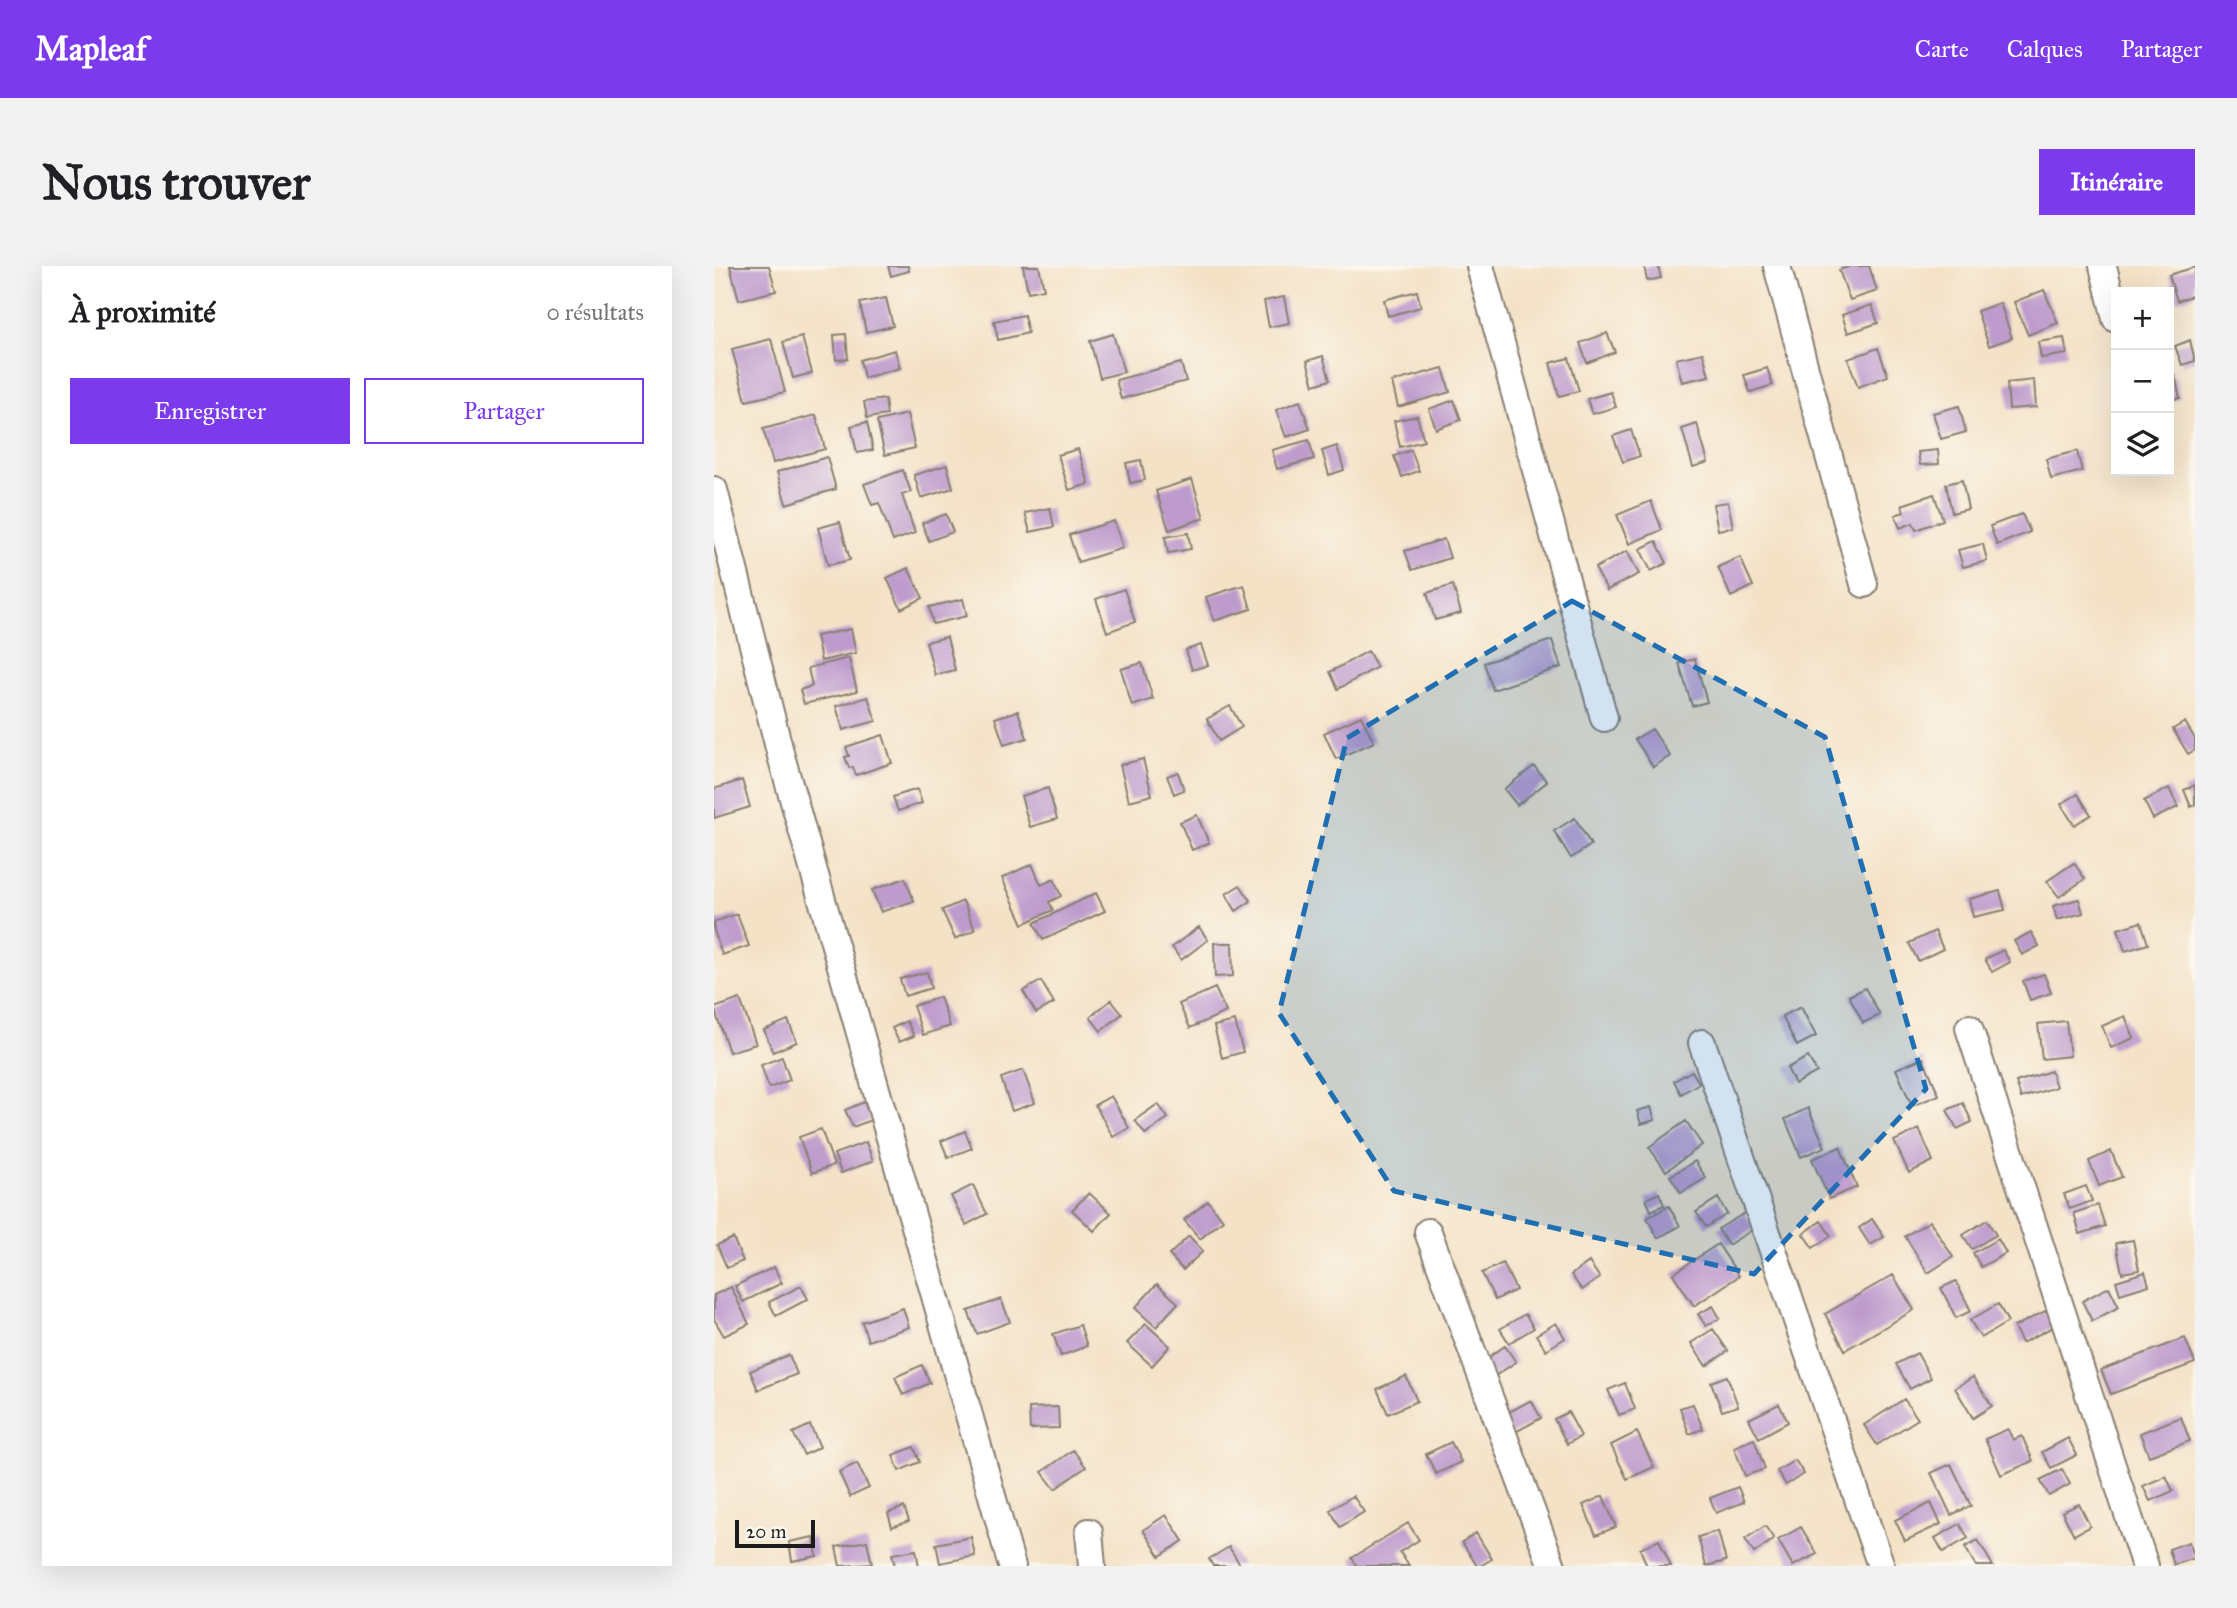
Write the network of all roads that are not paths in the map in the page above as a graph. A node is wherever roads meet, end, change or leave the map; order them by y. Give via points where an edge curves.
1 (1480, 266) edge
2 (1777, 266) edge
3 (2103, 266) edge
4 (2111, 299) edge
5 (714, 490) edge
6 (1864, 584) dead end
7 (1604, 718) dead end
8 (1969, 1028) dead end
9 (1702, 1043) dead end
10 (1428, 1232) dead end
11 (1089, 1532) dead end
12 (1012, 1566) edge
13 (1093, 1566) edge
14 (1552, 1566) edge
15 (1881, 1566) edge
16 (2145, 1566) edge

1 - 7 street
2 - 6 street
3 - 4 street
5 - 12 street via 781,756
8 - 16 street
9 - 15 street
10 - 14 street
11 - 13 street

